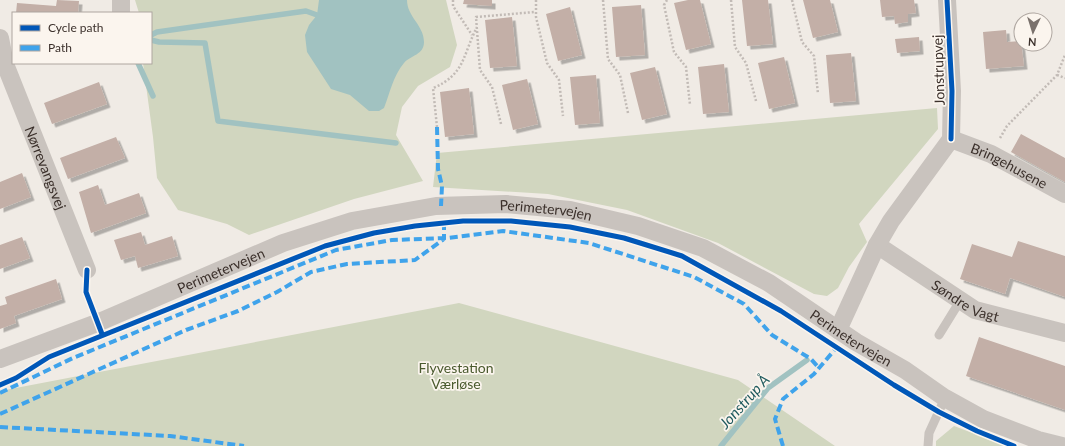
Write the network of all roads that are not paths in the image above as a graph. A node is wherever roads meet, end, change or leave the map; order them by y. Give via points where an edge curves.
1 (121, 0) edge
2 (947, 0) edge
3 (121, 12) edge
4 (0, 38) edge
5 (6, 64) edge
6 (951, 139) junction
7 (1065, 194) edge
8 (877, 245) junction
9 (87, 270) dead end
10 (960, 301) junction
11 (838, 330) junction
12 (1065, 333) edge
13 (939, 335) dead end
14 (0, 359) edge
15 (945, 398) junction
16 (928, 446) edge
17 (1062, 446) edge

1 - 3 street
2 - 6 street, Jonstrupvej via 952,91
4 - 5 street, Nørrevangsvej
5 - 9 street, Nørrevangsvej
6 - 7 street, Bringehusene via 991,154
6 - 8 street via 891,221
8 - 10 street, Søndre Vagt
8 - 11 street
10 - 12 street, Søndre Vagt via 975,310
10 - 13 lane
11 - 14 street, Perimetervejen via 762,279 702,248 638,226 570,210 506,204 448,206 352,221 283,243 97,323
11 - 15 street, Perimetervejen via 905,370
15 - 16 lane via 929,433
15 - 17 street, Perimetervejen via 983,419 1038,440

